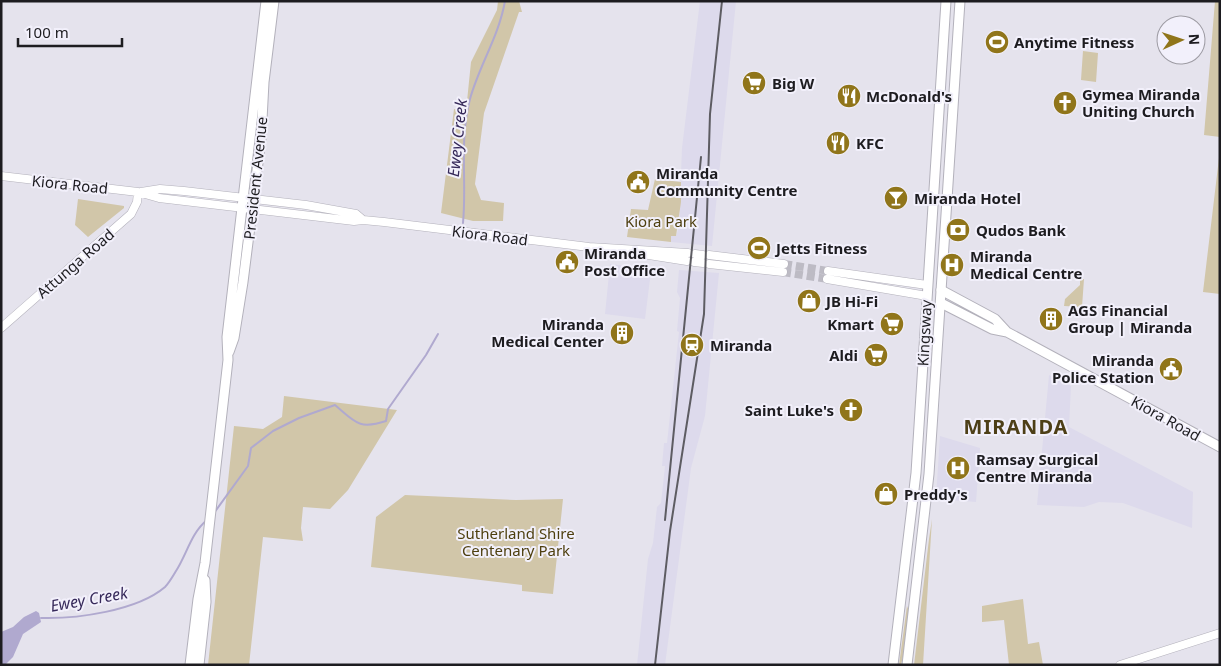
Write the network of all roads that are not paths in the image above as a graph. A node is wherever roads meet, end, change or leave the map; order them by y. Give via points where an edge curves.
1 (266, 1) edge
2 (274, 1) edge
3 (946, 1) edge
4 (960, 1) edge
5 (1, 176) edge
6 (138, 192) junction
7 (243, 198) junction
8 (254, 199) junction
9 (242, 208) junction
10 (252, 210) junction
11 (363, 220) junction
12 (783, 268) tunnel mouth
13 (928, 285) junction
14 (941, 290) junction
15 (927, 296) junction
16 (940, 303) junction
17 (1, 328) edge
18 (1007, 332) junction
19 (228, 354) junction
20 (1220, 447) edge
21 (915, 482) junction
22 (928, 484) junction
23 (205, 563) junction
24 (916, 600) junction
25 (902, 601) junction
26 (1220, 633) edge
27 (190, 665) edge
28 (199, 665) edge
29 (893, 665) edge
30 (907, 665) edge
31 (1120, 665) edge

1 - 7 main road, President Avenue
2 - 8 main road, President Avenue
3 - 13 main road, Kingsway
4 - 14 main road, Kingsway
5 - 6 street, Kiora Road
6 - 7 street, Kiora Road via 168,190
6 - 9 street, Kiora Road via 159,198
6 - 17 street, Attunga Road via 131,214
7 - 8 street, Kiora Road
7 - 9 main road, President Avenue
8 - 10 main road, President Avenue
8 - 11 street, Kiora Road via 335,209 356,214
9 - 10 street, Kiora Road
9 - 19 main road, President Avenue via 227,337
10 - 11 street, Kiora Road
10 - 19 main road, President Avenue via 242,292
11 - 12 street, Kiora Road
13 - 14 main road, Kiora Road
13 - 15 main road, Kingsway
13 - 15 street, Kiora Road via 827,275
14 - 16 main road, Kingsway
14 - 18 main road, Kiora Road via 995,319
15 - 16 main road, Kiora Road
15 - 21 main road, Kingsway
16 - 18 main road, Kiora Road via 992,329
16 - 22 main road, Kingsway
18 - 20 main road, Kiora Road
19 - 23 main road, President Avenue
21 - 22 main road
21 - 25 main road, Kingsway
22 - 24 main road, Kingsway
23 - 27 main road, President Avenue
23 - 28 main road, President Avenue via 206,602
24 - 25 main road
24 - 30 main road, Kingsway
25 - 29 main road, Kingsway
26 - 31 street

